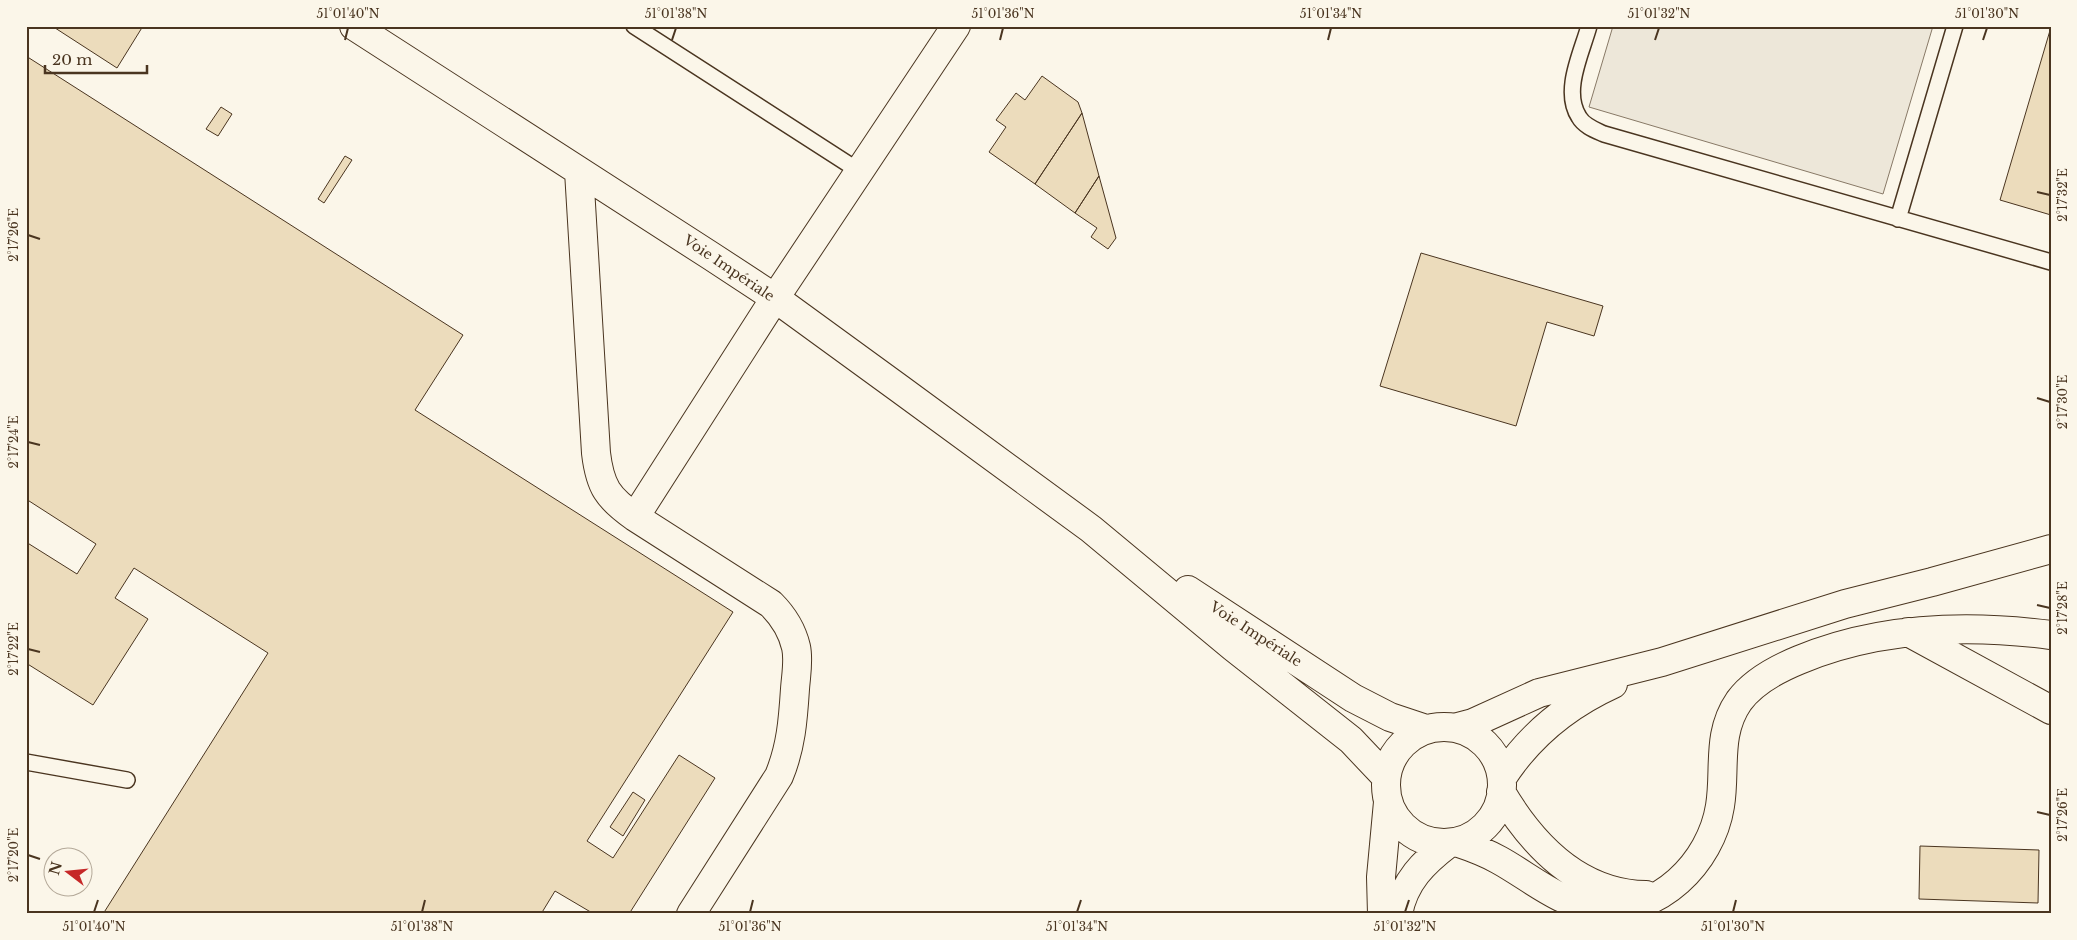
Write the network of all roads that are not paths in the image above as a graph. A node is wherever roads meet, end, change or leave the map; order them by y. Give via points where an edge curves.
1 (354, 26) edge
2 (634, 26) edge
3 (956, 26) edge
4 (1589, 26) edge
5 (1955, 26) edge
6 (579, 171) junction
7 (859, 171) junction
8 (1898, 219) junction
9 (2051, 262) edge
10 (775, 298) junction
11 (635, 517) junction
12 (1091, 529) junction
13 (2051, 549) edge
14 (1908, 632) junction
15 (2051, 635) edge
16 (1662, 662) junction
17 (2051, 710) edge
18 (1454, 728) junction
19 (1426, 729) junction
20 (26, 762) edge
21 (127, 780) dead end
22 (1501, 785) junction
23 (1387, 790) junction
24 (1452, 842) junction
25 (1662, 894) junction
26 (691, 914) edge
27 (1382, 914) edge
28 (1398, 914) edge

1 - 6 street, Voie Impériale
2 - 7 lane
3 - 7 street
4 - 8 lane via 1572,91 1579,118 1590,128
5 - 8 lane
6 - 10 street, Voie Impériale
6 - 11 street via 598,472 609,496
7 - 10 street
8 - 9 lane
10 - 11 street
10 - 12 street, Voie Impériale
11 - 26 street via 771,604 787,622 796,648 791,742 786,759 779,776
12 - 19 street, Voie Impériale via 1353,698 1390,717
12 - 23 street, Voie Impériale via 1351,740
13 - 16 street via 1845,604
14 - 15 street via 1980,629
14 - 17 street
14 - 25 street via 1844,644 1811,656 1774,672 1744,696 1726,729 1722,752 1722,794 1714,831 1693,865
16 - 18 street via 1538,693 1473,723
16 - 22 street via 1605,688 1564,712 1522,751
18 - 19 street
18 - 22 street via 1472,734 1486,745 1497,761
19 - 23 street via 1410,737 1391,760
20 - 21 lane
22 - 24 street via 1496,811 1489,822 1474,834
22 - 25 street via 1515,813 1536,840 1580,877 1613,892
23 - 24 street via 1397,820 1412,833 1430,841
23 - 27 street
24 - 25 street via 1498,859 1561,897 1589,908 1621,909
24 - 28 street via 1416,871 1406,888

